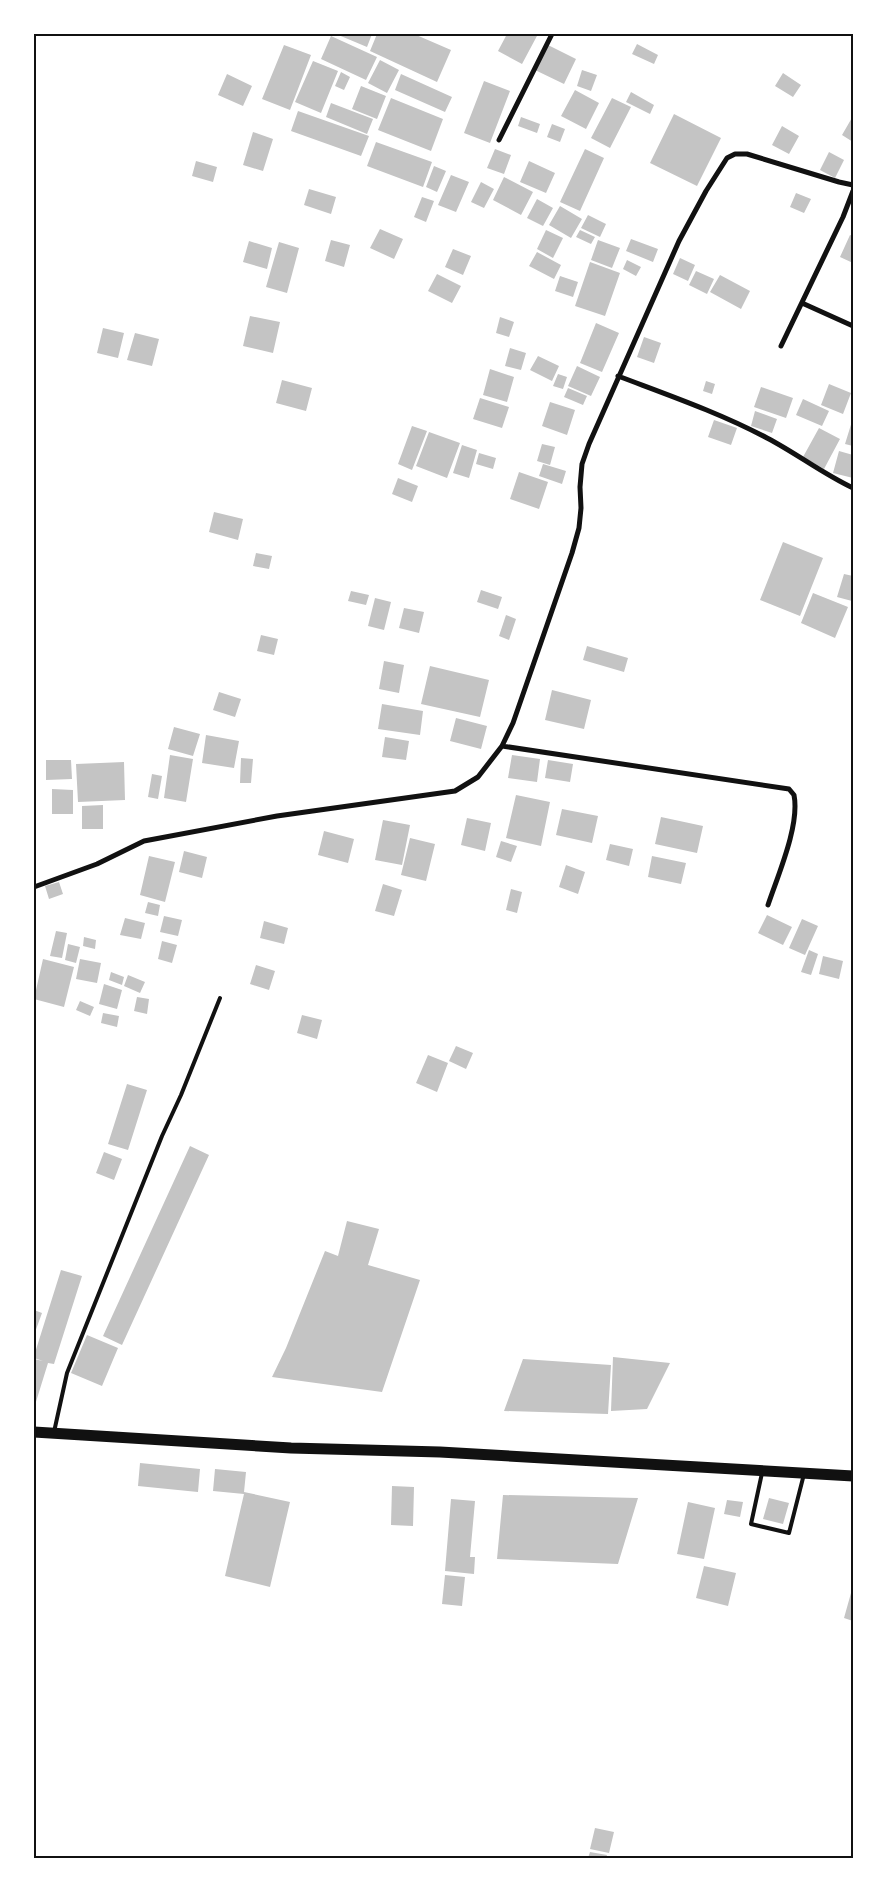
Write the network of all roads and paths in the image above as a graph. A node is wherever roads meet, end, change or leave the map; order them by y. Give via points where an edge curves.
1 (552, 34) edge
2 (499, 140) dead end
3 (853, 185) edge
4 (853, 191) edge
5 (802, 303) junction
6 (853, 326) edge
7 (781, 346) dead end
8 (618, 376) junction
9 (853, 488) edge
10 (502, 746) junction
11 (34, 888) edge
12 (768, 905) dead end
13 (220, 998) dead end
14 (34, 1432) edge
15 (54, 1432) junction
16 (763, 1471) junction
17 (804, 1473) junction
18 (853, 1476) edge

1 - 2 street
3 - 8 street via 747,154 727,158 679,241
4 - 5 street
5 - 6 street
5 - 7 street
8 - 9 street via 745,427
8 - 10 street via 582,464 579,528 572,553 513,724
10 - 11 street via 478,777 455,791 277,816 144,841 97,864
10 - 12 street via 789,789 794,795 795,816
13 - 15 lane via 67,1373
14 - 15 highway
15 - 16 highway via 291,1448 440,1452
16 - 17 highway
16 - 17 lane via 750,1524 790,1533
17 - 18 highway

